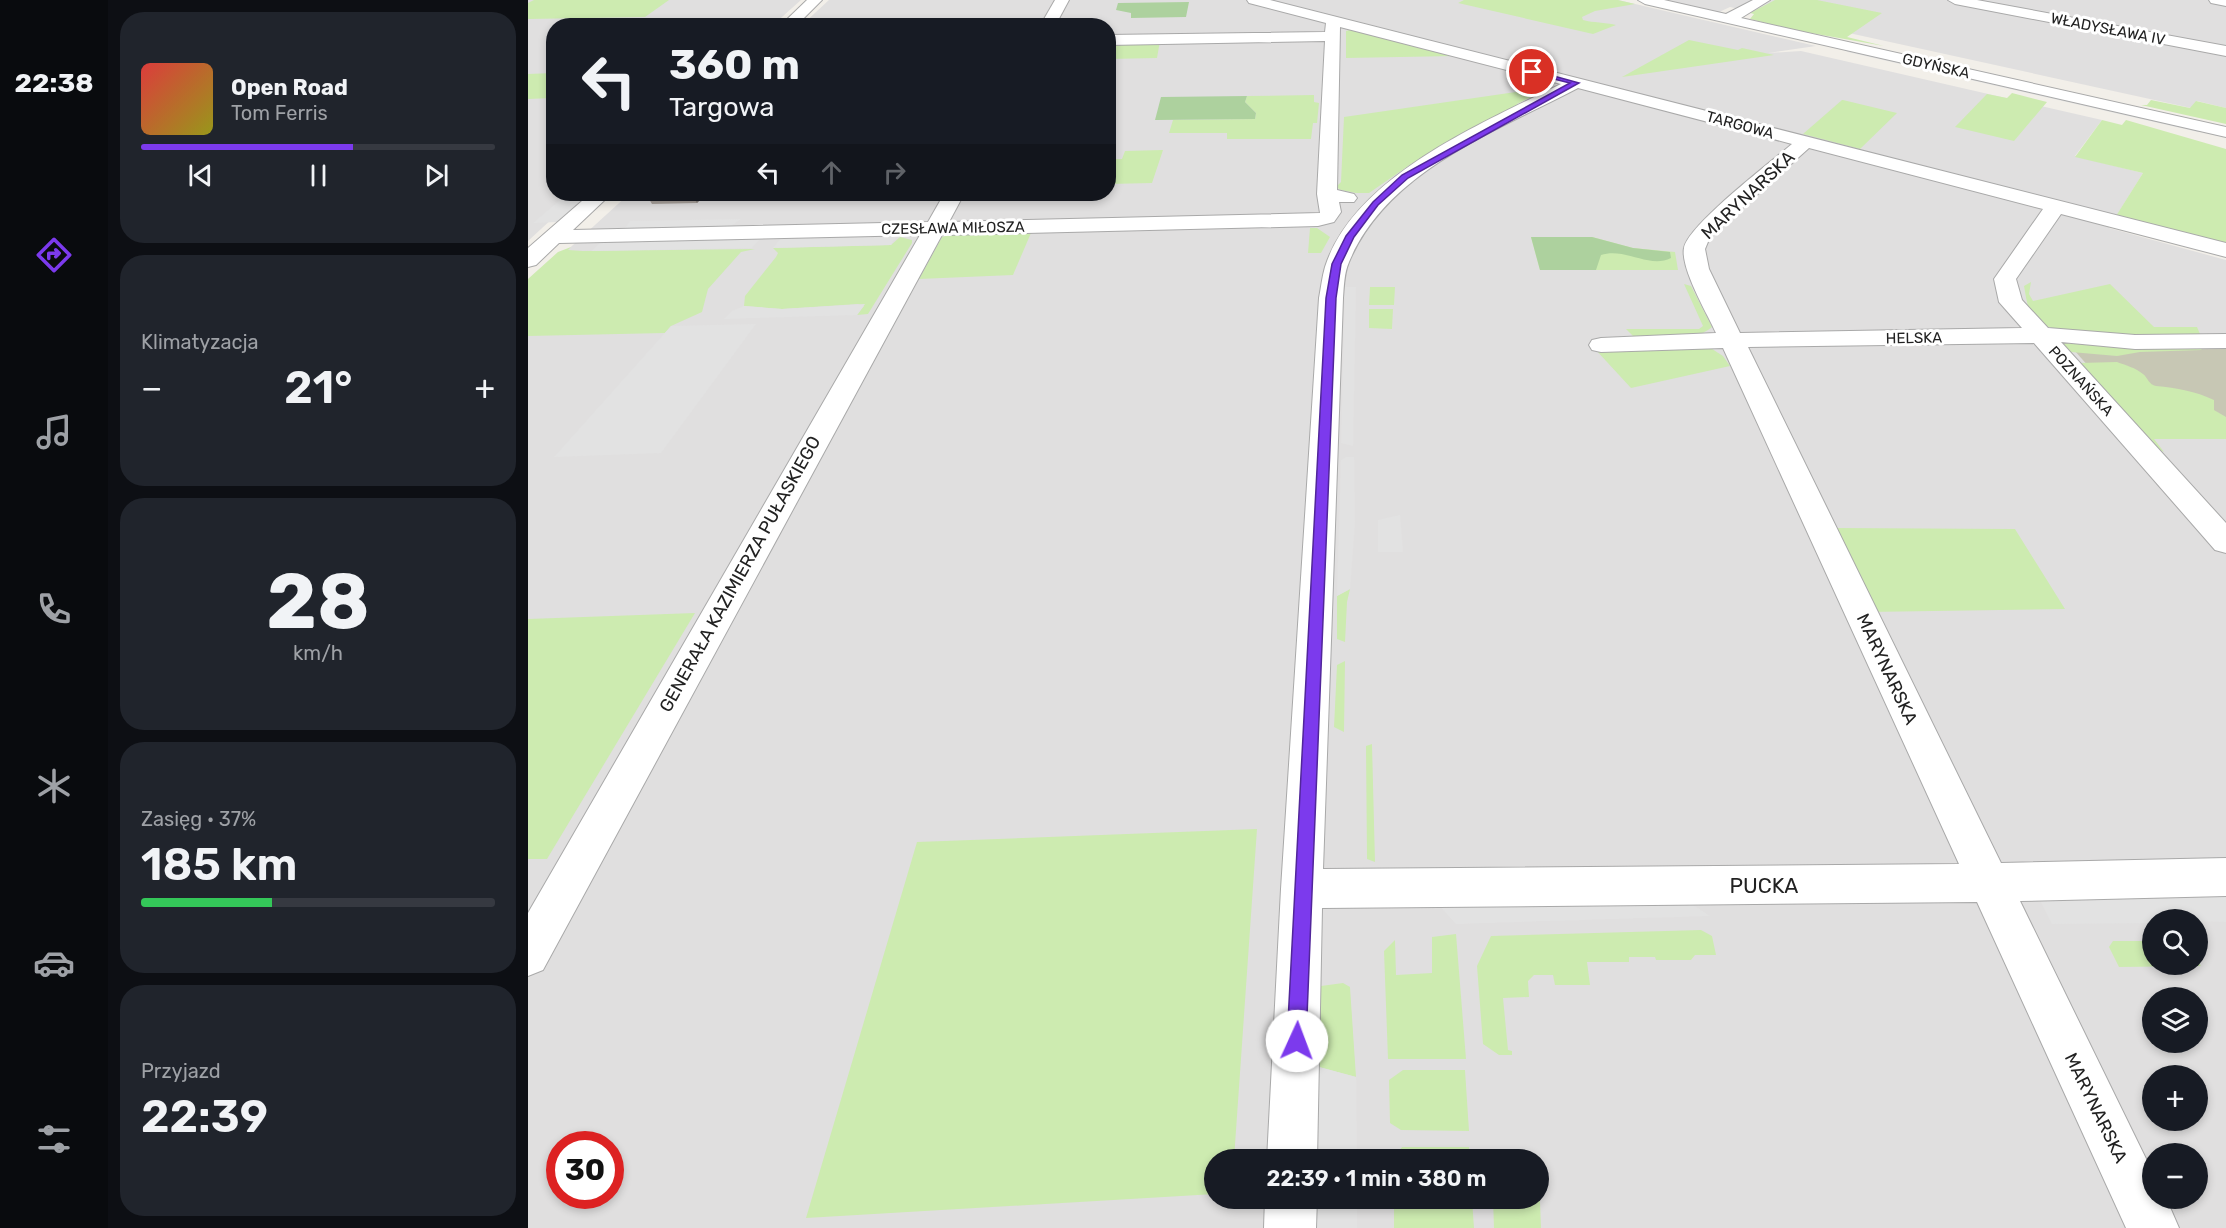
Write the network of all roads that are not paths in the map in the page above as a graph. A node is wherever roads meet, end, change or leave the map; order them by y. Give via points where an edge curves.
1 (815, 0) edge
2 (1062, 0) edge
3 (1254, 0) edge
4 (1645, 0) edge
5 (1763, 0) edge
6 (1955, 0) edge
7 (2216, 0) edge
8 (2226, 2) edge
9 (796, 18) edge
10 (1052, 18) edge
11 (1728, 19) junction
12 (1333, 28) junction
13 (1116, 40) edge
14 (2226, 51) edge
15 (1576, 83) junction
16 (2226, 132) edge
17 (1805, 142) junction
18 (1327, 194) junction
19 (593, 201) edge
20 (950, 201) edge
21 (1376, 203) junction
22 (2055, 207) junction
23 (934, 229) junction
24 (553, 237) junction
25 (2226, 250) edge
26 (528, 260) edge
27 (2041, 336) junction
28 (1733, 340) junction
29 (2226, 341) edge
30 (1601, 345) dead end
31 (2226, 542) edge
32 (2226, 877) edge
33 (1988, 883) junction
34 (1302, 889) junction
35 (528, 955) edge
36 (1292, 1149) edge
37 (1291, 1209) edge
38 (1290, 1228) edge
39 (2153, 1228) edge

1 - 9 street
2 - 10 street
3 - 12 street, TARGOWA
4 - 11 street, GDYŃSKA
5 - 11 street
6 - 14 street, WŁADYSŁAWA IV
7 - 8 street
11 - 16 street, GDYŃSKA
12 - 13 street
12 - 15 street, TARGOWA
12 - 18 street
15 - 17 street, TARGOWA
15 - 21 street via 1405,176
17 - 22 street, TARGOWA
17 - 28 street, MARYNARSKA via 1701,234 1694,249 1698,269
18 - 21 street
18 - 23 street, CZESŁAWA MIŁOSZA via 1331,212 1327,218 1318,220
19 - 24 street
20 - 23 street, GENERAŁA KAZIMIERZA PUŁASKIEGO
21 - 34 street via 1350,236 1336,264 1331,298
22 - 25 street, TARGOWA
22 - 27 street, POZNAŃSKA via 2005,279 2011,302
23 - 24 street, CZESŁAWA MIŁOSZA
23 - 35 street, GENERAŁA KAZIMIERZA PUŁASKIEGO
24 - 26 street
27 - 28 street, HELSKA
27 - 29 street, HELSKA via 2135,342
27 - 31 street, POZNAŃSKA
28 - 30 street, HELSKA
28 - 33 street, MARYNARSKA
32 - 33 street, PUCKA
33 - 34 street, PUCKA
33 - 39 street, MARYNARSKA
34 - 36 street
37 - 38 street

